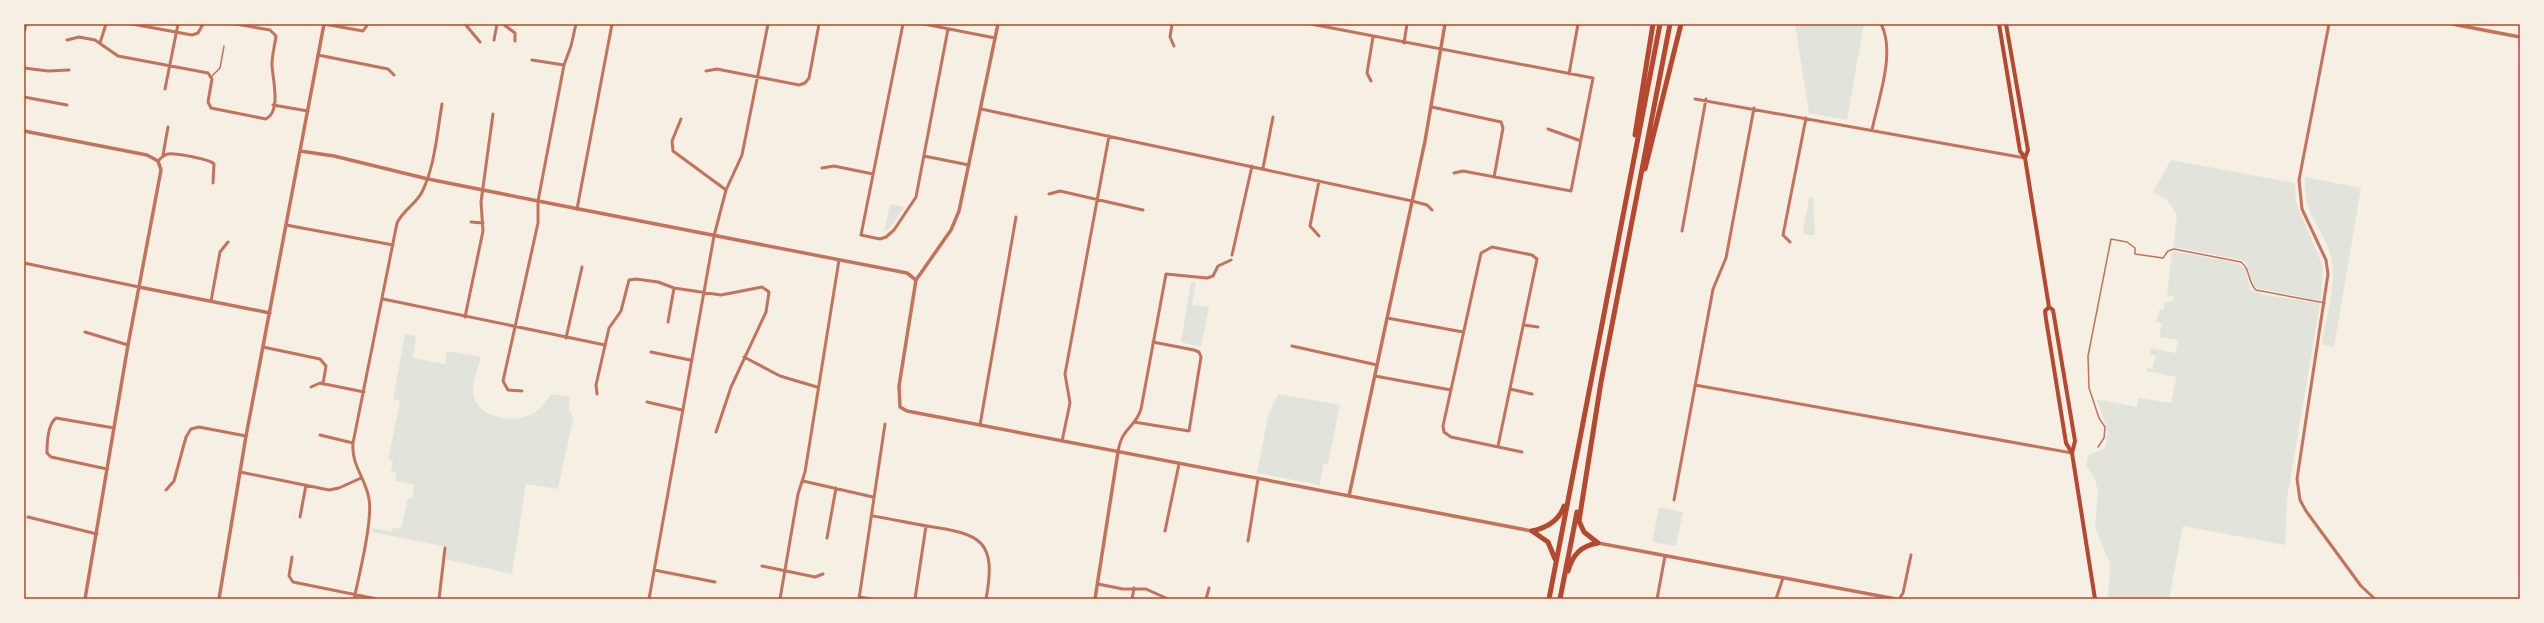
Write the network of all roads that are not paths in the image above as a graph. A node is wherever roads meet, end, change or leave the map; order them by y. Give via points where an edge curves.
1 (25, 24) edge
2 (106, 24) edge
3 (132, 24) edge
4 (178, 24) edge
5 (203, 24) edge
6 (236, 24) edge
7 (324, 24) edge
8 (368, 24) edge
9 (465, 24) edge
10 (497, 24) edge
11 (503, 24) edge
12 (576, 24) edge
13 (612, 24) edge
14 (768, 24) edge
15 (819, 24) edge
16 (903, 24) edge
17 (924, 24) edge
18 (998, 24) edge
19 (1172, 24) edge
20 (1311, 24) edge
21 (1407, 24) edge
22 (1445, 24) edge
23 (1578, 24) edge
24 (1653, 24) edge
25 (1660, 24) edge
26 (1670, 24) edge
27 (1681, 24) edge
28 (1881, 24) edge
29 (2000, 24) edge
30 (2006, 24) edge
31 (2329, 24) edge
32 (2452, 24) edge
33 (948, 29) junction
34 (24, 30) edge
35 (176, 32) junction
36 (1373, 37) junction
37 (2520, 37) edge
38 (995, 38) junction
39 (67, 40) dead end
40 (494, 40) dead end
41 (515, 41) dead end
42 (480, 42) dead end
43 (100, 43) junction
44 (1404, 43) junction
45 (224, 46) dead end
46 (1174, 46) dead end
47 (1441, 50) junction
48 (318, 55) junction
49 (532, 60) dead end
50 (564, 65) junction
51 (170, 66) junction
52 (24, 68) edge
53 (69, 70) dead end
54 (706, 71) dead end
55 (1569, 74) junction
56 (394, 75) dead end
57 (211, 76) junction
58 (758, 77) junction
59 (1371, 81) dead end
60 (165, 89) dead end
61 (24, 97) edge
62 (1695, 99) dead end
63 (1706, 99) junction
64 (442, 104) dead end
65 (67, 105) dead end
66 (273, 105) junction
67 (1432, 107) junction
68 (1754, 108) junction
69 (981, 109) junction
70 (308, 111) junction
71 (493, 114) dead end
72 (1273, 118) dead end
73 (1806, 118) junction
74 (681, 119) dead end
75 (168, 127) dead end
76 (1548, 129) dead end
77 (1872, 130) junction
78 (24, 131) edge
79 (1109, 136) junction
80 (1581, 141) junction
81 (300, 152) junction
82 (163, 155) junction
83 (924, 156) junction
84 (2025, 158) junction
85 (158, 161) junction
86 (969, 165) junction
87 (1252, 166) junction
88 (822, 168) dead end
89 (1263, 168) junction
90 (1454, 173) dead end
91 (873, 174) junction
92 (1494, 177) junction
93 (428, 179) junction
94 (1319, 181) junction
95 (213, 184) dead end
96 (483, 190) junction
97 (726, 190) junction
98 (1049, 194) dead end
99 (1096, 199) junction
100 (1636, 200) junction
101 (1412, 201) junction
102 (538, 202) junction
103 (577, 209) junction
104 (1143, 210) dead end
105 (1432, 210) dead end
106 (1016, 218) dead end
107 (1622, 221) junction
108 (471, 222) dead end
109 (483, 223) junction
110 (286, 225) junction
111 (1682, 231) dead end
112 (714, 236) junction
113 (1319, 236) dead end
114 (228, 242) dead end
115 (1790, 242) dead end
116 (393, 245) junction
117 (1232, 255) dead end
118 (839, 260) junction
119 (1231, 260) dead end
120 (24, 264) edge
121 (582, 267) dead end
122 (916, 280) junction
123 (139, 287) junction
124 (674, 288) junction
125 (704, 292) junction
126 (383, 299) junction
127 (211, 302) junction
128 (2325, 303) junction
129 (2049, 307) junction
130 (270, 313) junction
131 (464, 317) junction
132 (1387, 318) junction
133 (668, 322) dead end
134 (1524, 325) junction
135 (514, 327) junction
136 (1538, 327) dead end
137 (85, 332) dead end
138 (1463, 332) junction
139 (566, 338) junction
140 (1153, 342) junction
141 (128, 345) junction
142 (605, 345) junction
143 (1292, 346) dead end
144 (263, 347) junction
145 (650, 352) dead end
146 (744, 357) junction
147 (690, 360) junction
148 (1377, 365) junction
149 (1375, 376) junction
150 (323, 384) junction
151 (1695, 385) junction
152 (311, 387) dead end
153 (817, 387) junction
154 (1510, 389) junction
155 (1451, 390) junction
156 (522, 391) dead end
157 (364, 392) junction
158 (597, 394) dead end
159 (1532, 394) dead end
160 (647, 402) dead end
161 (682, 410) junction
162 (1134, 422) junction
163 (885, 424) dead end
164 (980, 425) junction
165 (114, 428) junction
166 (716, 432) dead end
167 (320, 435) dead end
168 (246, 436) junction
169 (1062, 441) junction
170 (353, 443) junction
171 (1498, 446) junction
172 (2098, 447) dead end
173 (1118, 452) junction
174 (1522, 452) dead end
175 (2072, 453) junction
176 (1179, 464) junction
177 (1574, 466) junction
178 (1586, 466) junction
179 (107, 469) junction
180 (240, 472) junction
181 (361, 478) junction
182 (1258, 479) junction
183 (803, 481) junction
184 (306, 485) junction
185 (836, 488) junction
186 (166, 490) dead end
187 (1350, 496) junction
188 (873, 497) junction
189 (1674, 500) dead end
190 (873, 516) junction
191 (28, 517) dead end
192 (300, 517) dead end
193 (926, 526) junction
194 (1165, 530) dead end
195 (1532, 531) junction
196 (97, 534) junction
197 (827, 538) dead end
198 (1248, 541) dead end
199 (1598, 543) junction
200 (445, 548) dead end
201 (1665, 556) junction
202 (1911, 556) dead end
203 (292, 557) dead end
204 (1556, 562) junction
205 (762, 566) dead end
206 (654, 570) junction
207 (785, 572) junction
208 (823, 574) dead end
209 (1783, 578) junction
210 (715, 582) dead end
211 (1098, 584) junction
212 (1134, 588) junction
213 (1208, 588) dead end
214 (355, 595) junction
215 (859, 598) edge
216 (85, 599) edge
217 (219, 599) edge
218 (354, 599) edge
219 (377, 599) edge
220 (438, 599) edge
221 (649, 599) edge
222 (780, 599) edge
223 (872, 599) edge
224 (915, 599) edge
225 (986, 599) edge
226 (1095, 599) edge
227 (1132, 599) edge
228 (1168, 599) edge
229 (1206, 599) edge
230 (1549, 599) edge
231 (1561, 599) edge
232 (1657, 599) edge
233 (1776, 599) edge
234 (1897, 599) edge
235 (2095, 599) edge
236 (2375, 599) edge

1 - 34 main road
2 - 43 street
3 - 35 street
4 - 35 street
5 - 35 street via 195,35
6 - 66 street via 270,30 275,34 272,64 276,88
7 - 8 street via 357,31 363,31
7 - 48 street
9 - 42 street
10 - 40 street
11 - 41 street via 515,33
12 - 50 street
13 - 103 street
14 - 58 street
15 - 58 street via 809,78 805,83 799,85
16 - 91 street
17 - 33 street
18 - 38 street
19 - 46 street via 1170,36
20 - 36 street
21 - 44 street
22 - 47 street
23 - 55 street
24 - 107 highway
25 - 107 highway
26 - 100 highway
27 - 100 highway
28 - 77 street via 1886,33 1888,54
29 - 84 main road via 2020,151
30 - 84 main road via 2028,150
31 - 128 street via 2299,180 2302,208 2326,260 2328,274
32 - 37 street
33 - 38 street
33 - 83 street
35 - 51 street
36 - 44 street
36 - 59 street via 1367,73
38 - 69 street
39 - 43 street via 79,37
43 - 51 street via 118,56
44 - 47 street
45 - 57 lane via 220,68
47 - 55 street
47 - 67 street
48 - 56 street via 388,69
48 - 70 street
49 - 50 street
50 - 102 street
51 - 57 street via 208,73
51 - 60 street
52 - 53 street
54 - 58 street via 716,69
55 - 80 street via 1593,78
57 - 66 street via 209,106 215,110 268,118
58 - 97 street via 741,160
61 - 65 street
62 - 63 street
63 - 68 street
63 - 111 street
64 - 93 street
66 - 70 street
67 - 92 street via 1501,122 1503,128
67 - 101 street
68 - 73 street
68 - 151 street via 1726,258 1715,281
69 - 79 street
69 - 86 street
70 - 81 street
71 - 96 street
72 - 89 street
73 - 77 street
73 - 115 street via 1783,235
74 - 97 street via 672,141 673,151
75 - 82 street
76 - 80 street
77 - 84 street
78 - 85 street via 147,155
79 - 87 street
79 - 99 street
80 - 92 street via 1571,191
81 - 93 street via 334,156
81 - 110 street
82 - 85 street
82 - 95 street via 172,154 212,162 215,167
83 - 86 street
83 - 91 street via 916,197 894,230 880,239 861,234
84 - 129 main road
85 - 123 street via 160,174
86 - 122 street via 955,222
87 - 89 street
87 - 117 street
88 - 91 street via 831,166
89 - 94 street
90 - 92 street
93 - 96 street
93 - 116 street via 419,198 400,217
94 - 101 street
94 - 113 street via 1310,226
96 - 102 street
96 - 109 street
97 - 112 street
98 - 99 street via 1060,191
99 - 104 street
99 - 169 street via 1065,374 1070,403
100 - 178 highway
101 - 105 street via 1426,205
101 - 132 street
102 - 103 street
102 - 135 street via 538,223
103 - 112 street
106 - 164 street
107 - 177 highway
108 - 109 street
109 - 131 street
110 - 116 street
110 - 130 street
112 - 118 street
112 - 125 street
114 - 127 street via 220,252
116 - 126 street
118 - 122 street via 907,273
118 - 153 street
119 - 140 street via 1218,266 1213,276 1207,278 1166,274
120 - 123 street
121 - 139 street
122 - 164 street via 900,386 900,407 907,411
123 - 127 street
123 - 141 street
124 - 125 street
124 - 133 street
124 - 142 street via 658,282 631,279 627,283 622,311 609,328
125 - 146 street via 721,295 762,287 769,292 766,312
125 - 147 street
126 - 131 street
126 - 157 street
127 - 130 street
128 - 172 lane via 2256,290 2250,283 2247,268 2241,262 2174,249 2168,251 2163,258 2135,254 2135,248 2127,242 2111,239 2088,356 2089,388 2099,418 2105,427 2104,438
128 - 236 street via 2298,463 2300,500 2361,586
129 - 175 main road via 2053,310 2074,433
129 - 175 main road via 2045,311 2047,325 2066,443
130 - 144 street
131 - 135 street
132 - 138 street
132 - 148 street
134 - 136 street
134 - 138 street via 1537,259 1532,255 1492,247 1485,249 1481,254
134 - 154 street
135 - 139 street
135 - 156 street via 503,381 505,388 514,392
137 - 141 street
138 - 155 street
139 - 142 street
140 - 162 street via 1141,409
140 - 162 street via 1199,352 1201,357 1189,431
141 - 165 street
142 - 158 street via 596,385
143 - 148 street
144 - 150 street via 315,357 325,362
144 - 168 street
145 - 147 street
146 - 153 street via 780,376
146 - 166 street
147 - 161 street
148 - 149 street
149 - 155 street
149 - 187 street
150 - 152 street
150 - 157 street
151 - 175 street
151 - 189 street
153 - 183 street
154 - 159 street
154 - 171 street
155 - 171 street via 1444,432 1451,437
157 - 170 street
160 - 161 street
161 - 206 street
162 - 173 street via 1122,435
163 - 188 street
164 - 169 street
165 - 179 street
165 - 179 street via 60,417 55,419 47,447 49,456
167 - 170 street
168 - 180 street
168 - 186 street via 199,427 191,429 186,437 174,481
169 - 173 street
170 - 181 street via 353,457
171 - 174 street
173 - 176 street
173 - 211 street
175 - 235 main road
176 - 182 street
176 - 194 street
177 - 195 highway via 1559,516 1548,526
177 - 204 highway
178 - 199 highway via 1579,521 1584,532
178 - 231 highway
179 - 196 street
180 - 184 street
180 - 217 street
181 - 184 street via 333,490
181 - 214 street via 370,507
182 - 187 street
182 - 198 street
183 - 185 street
183 - 207 street via 798,494
184 - 192 street
185 - 188 street
185 - 197 street
187 - 195 street
188 - 190 street
190 - 193 street
190 - 215 street
191 - 196 street
193 - 224 street
193 - 225 street via 957,530 974,536 985,548 989,558
195 - 204 highway via 1548,542
196 - 216 street
199 - 201 street
199 - 231 highway via 1582,547 1573,558
200 - 220 street
201 - 209 street
201 - 232 street
202 - 234 street via 1903,593
203 - 214 street via 290,580
204 - 230 highway
205 - 207 street
206 - 210 street
206 - 221 street
207 - 208 street via 815,577
207 - 222 street
209 - 233 street
209 - 234 street
211 - 212 street via 1123,589
211 - 226 street
212 - 227 street
212 - 228 street via 1146,589
213 - 229 street
214 - 218 street
214 - 219 street
215 - 223 street

